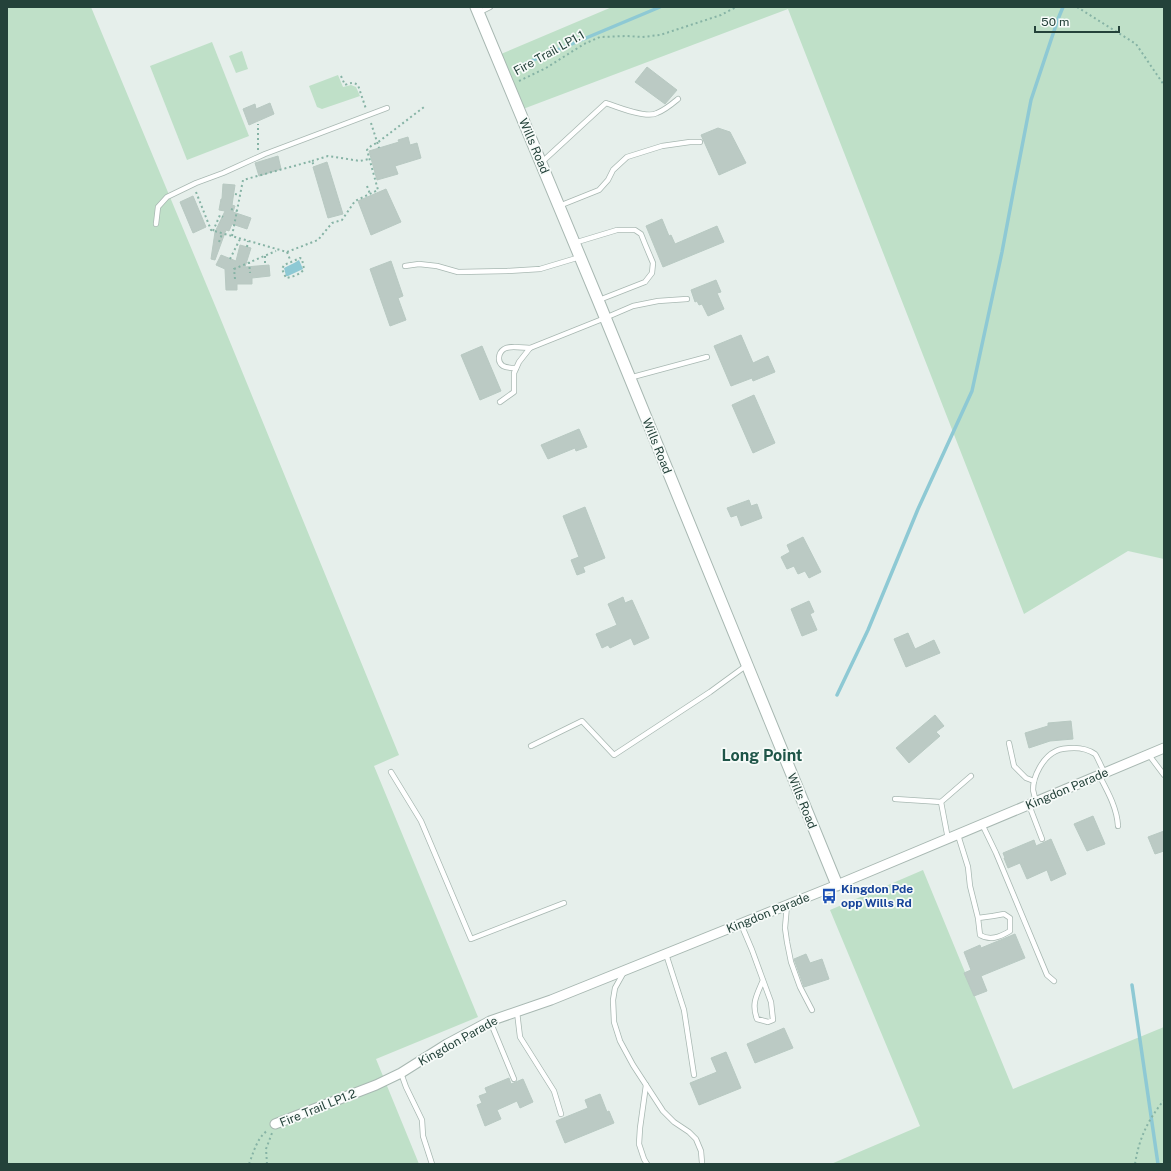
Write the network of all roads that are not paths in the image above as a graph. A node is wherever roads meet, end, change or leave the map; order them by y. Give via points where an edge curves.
1 (490, 7) edge
2 (477, 10) edge
3 (678, 99) dead end
4 (387, 108) dead end
5 (700, 142) dead end
6 (541, 163) junction
7 (559, 206) junction
8 (156, 224) dead end
9 (574, 243) junction
10 (580, 257) junction
11 (405, 266) dead end
12 (687, 299) dead end
13 (598, 300) junction
14 (605, 318) junction
15 (530, 348) junction
16 (707, 357) dead end
17 (516, 368) junction
18 (629, 378) junction
19 (500, 402) dead end
20 (747, 665) junction
21 (1009, 743) dead end
22 (531, 746) dead end
23 (1164, 748) edge
24 (1149, 755) junction
25 (391, 772) dead end
26 (1102, 774) junction
27 (1164, 775) edge
28 (971, 776) dead end
29 (1034, 781) junction
30 (895, 800) dead end
31 (941, 802) junction
32 (1032, 803) junction
33 (982, 824) junction
34 (1118, 826) dead end
35 (958, 835) junction
36 (1042, 838) dead end
37 (948, 839) junction
38 (836, 885) junction
39 (564, 903) dead end
40 (787, 905) junction
41 (978, 918) junction
42 (742, 924) junction
43 (666, 954) junction
44 (625, 970) junction
45 (763, 980) junction
46 (1054, 981) dead end
47 (812, 1010) dead end
48 (517, 1012) junction
49 (490, 1021) junction
50 (401, 1073) junction
51 (694, 1075) dead end
52 (514, 1079) dead end
53 (376, 1085) joint
54 (646, 1085) junction
55 (561, 1114) dead end
56 (275, 1124) road end
57 (432, 1164) edge
58 (647, 1164) edge
59 (702, 1164) edge

1 - 2 lane
2 - 6 street, Wills Road
3 - 6 lane via 656,114 628,111 606,103
4 - 8 lane via 257,157 167,197 158,207
5 - 7 lane via 662,146 627,157 613,170 599,190
6 - 7 street, Wills Road
7 - 9 street, Wills Road
9 - 10 street, Wills Road
9 - 13 lane via 617,230 635,230 641,234 652,263 652,273 645,282
10 - 11 lane via 540,269 458,272 437,266
10 - 13 street, Wills Road
12 - 14 lane via 643,303
13 - 14 street, Wills Road
14 - 15 lane
14 - 18 street, Wills Road
15 - 17 lane
15 - 17 lane via 504,348 499,357 500,362 508,368
16 - 18 lane
17 - 19 lane via 514,392
18 - 20 street, Wills Road
20 - 22 lane via 614,755 582,721
20 - 38 street, Wills Road
21 - 29 lane via 1014,766 1026,778
23 - 24 street, Kingdon Parade
24 - 26 street, Kingdon Parade
24 - 27 lane
25 - 39 lane via 421,821 471,939
26 - 29 lane via 1096,755 1079,748 1065,748 1055,751 1045,759
26 - 32 street, Kingdon Parade
26 - 34 lane via 1117,815
28 - 31 lane
29 - 32 lane
30 - 31 lane
31 - 37 lane
32 - 33 street, Kingdon Parade
32 - 36 lane
33 - 35 street, Kingdon Parade
33 - 46 lane via 1047,975
35 - 37 street, Kingdon Parade
35 - 41 lane via 968,867
37 - 38 street, Kingdon Parade
38 - 40 street, Kingdon Parade
40 - 42 street, Kingdon Parade
40 - 47 lane via 785,928 788,949 800,987
41 - 41 lane via 980,935 984,938 1002,936 1010,931 1010,918 1004,914
42 - 43 street, Kingdon Parade
42 - 45 lane
43 - 44 street, Kingdon Parade
43 - 51 lane via 684,1010
44 - 48 street, Kingdon Parade
44 - 54 lane via 613,1000 614,1022 620,1041
45 - 45 lane via 773,1014 773,1020 768,1022 757,1019 754,1012 754,1002
48 - 49 street, Kingdon Parade
48 - 55 lane via 520,1037 554,1091
49 - 50 street, Kingdon Parade
49 - 52 lane
50 - 53 street, Kingdon Parade
50 - 57 lane via 422,1120 423,1136
53 - 56 street, Fire Trail LP1.2
54 - 58 lane via 639,1144
54 - 59 lane via 663,1111 696,1139 701,1151

